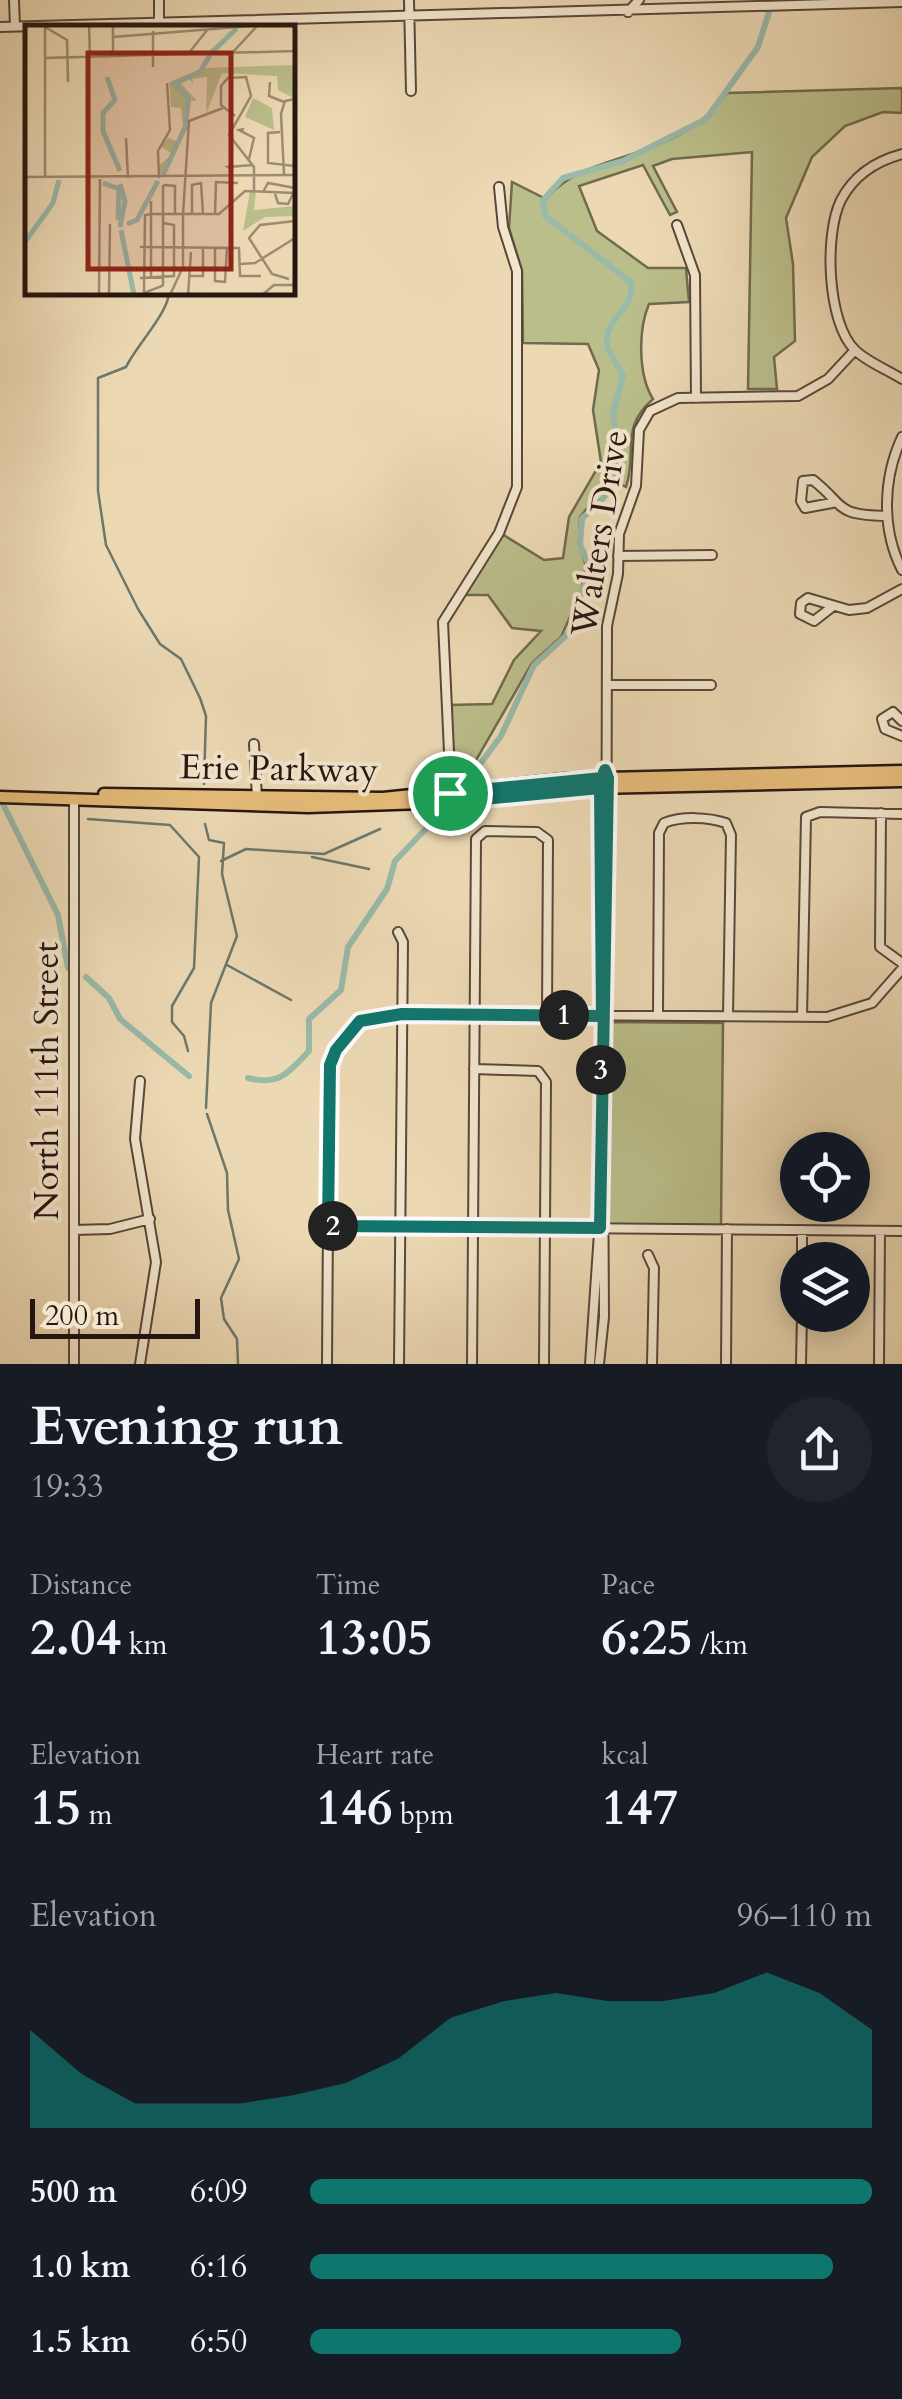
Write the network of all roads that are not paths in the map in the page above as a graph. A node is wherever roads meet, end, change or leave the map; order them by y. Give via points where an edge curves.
1 (14, 0) edge
2 (159, 0) edge
3 (409, 0) edge
4 (639, 0) edge
5 (902, 2) edge
6 (628, 12) junction
7 (409, 16) junction
8 (159, 21) junction
9 (44, 25) edge
10 (15, 26) junction
11 (25, 26) edge
12 (0, 27) edge
13 (411, 91) dead end
14 (902, 154) edge
15 (498, 187) dead end
16 (676, 225) dead end
17 (855, 350) junction
18 (902, 379) edge
19 (696, 398) junction
20 (902, 436) edge
21 (832, 503) junction
22 (887, 516) junction
23 (712, 555) dead end
24 (618, 556) junction
25 (902, 570) edge
26 (902, 589) edge
27 (832, 607) dead end
28 (607, 685) junction
29 (710, 685) dead end
30 (902, 722) edge
31 (902, 736) edge
32 (254, 744) dead end
33 (902, 771) edge
34 (604, 781) junction
35 (902, 781) edge
36 (0, 797) edge
37 (74, 798) junction
38 (257, 798) junction
39 (451, 798) junction
40 (881, 813) junction
41 (902, 814) edge
42 (398, 932) dead end
43 (902, 966) edge
44 (402, 1014) junction
45 (474, 1015) junction
46 (547, 1015) junction
47 (602, 1016) junction
48 (658, 1016) junction
49 (728, 1016) junction
50 (802, 1017) junction
51 (474, 1069) junction
52 (140, 1081) dead end
53 (150, 1219) junction
54 (328, 1226) junction
55 (400, 1226) junction
56 (473, 1227) junction
57 (545, 1228) junction
58 (600, 1228) junction
59 (727, 1229) junction
60 (74, 1230) junction
61 (802, 1230) junction
62 (880, 1230) junction
63 (902, 1231) edge
64 (802, 1242) edge
65 (648, 1255) dead end
66 (802, 1332) edge
67 (74, 1364) edge
68 (140, 1364) edge
69 (327, 1364) edge
70 (399, 1364) edge
71 (472, 1364) edge
72 (544, 1364) edge
73 (590, 1364) edge
74 (599, 1364) edge
75 (652, 1364) edge
76 (726, 1364) edge
77 (801, 1364) edge
78 (879, 1364) edge

1 - 10 street
2 - 8 street
3 - 7 street
4 - 6 street
5 - 6 street
6 - 7 street
7 - 8 street
7 - 13 street
8 - 9 street
10 - 11 street
10 - 12 street
14 - 17 street via 853,182 835,219 834,310
15 - 39 street via 517,271 517,487 498,533 443,622
16 - 19 street via 695,275
17 - 18 street
17 - 19 street, Walters Drive via 828,380 798,396
19 - 24 street, Walters Drive via 659,405 638,430 636,486
20 - 22 street
21 - 21 street via 813,480 804,482 800,501 806,508
21 - 22 street via 861,516
22 - 25 street
23 - 24 street
24 - 28 street, Walters Drive via 607,626
26 - 27 street via 867,608
28 - 29 street
28 - 34 street, Walters Drive
30 - 31 street via 892,712 882,719 885,729
32 - 38 street
33 - 34 main road, Erie Parkway
34 - 35 main road, Erie Parkway
34 - 39 main road, Erie Parkway
34 - 47 street, Walters Drive
36 - 37 main road, Erie Parkway
37 - 38 main road, Erie Parkway
37 - 39 main road, Erie Parkway via 308,808
37 - 60 street, North 111th Street
38 - 39 main road, Erie Parkway
40 - 41 street
40 - 43 street via 880,947
40 - 50 street via 806,817
42 - 44 street
43 - 50 street via 884,994 865,1006
44 - 45 street
44 - 54 street via 360,1021 330,1065
44 - 55 street
45 - 46 street
45 - 46 street via 476,839 484,831 537,832 548,840
45 - 51 street
46 - 47 street
47 - 48 street
47 - 58 street, Walters Drive
48 - 49 street
48 - 49 street via 659,833 673,820 721,820 730,830
49 - 50 street
51 - 56 street
51 - 57 street via 544,1076
52 - 53 street via 135,1140
53 - 60 street
53 - 68 street via 155,1275
54 - 55 street
54 - 69 street
55 - 56 street
55 - 70 street
56 - 57 street
56 - 71 street
57 - 58 street
57 - 72 street
58 - 59 street
58 - 73 street
58 - 74 street
59 - 61 street
59 - 76 street
60 - 67 street, North 111th Street
61 - 62 street
61 - 64 street
62 - 63 street
62 - 78 street
65 - 75 street via 654,1268
66 - 77 street

